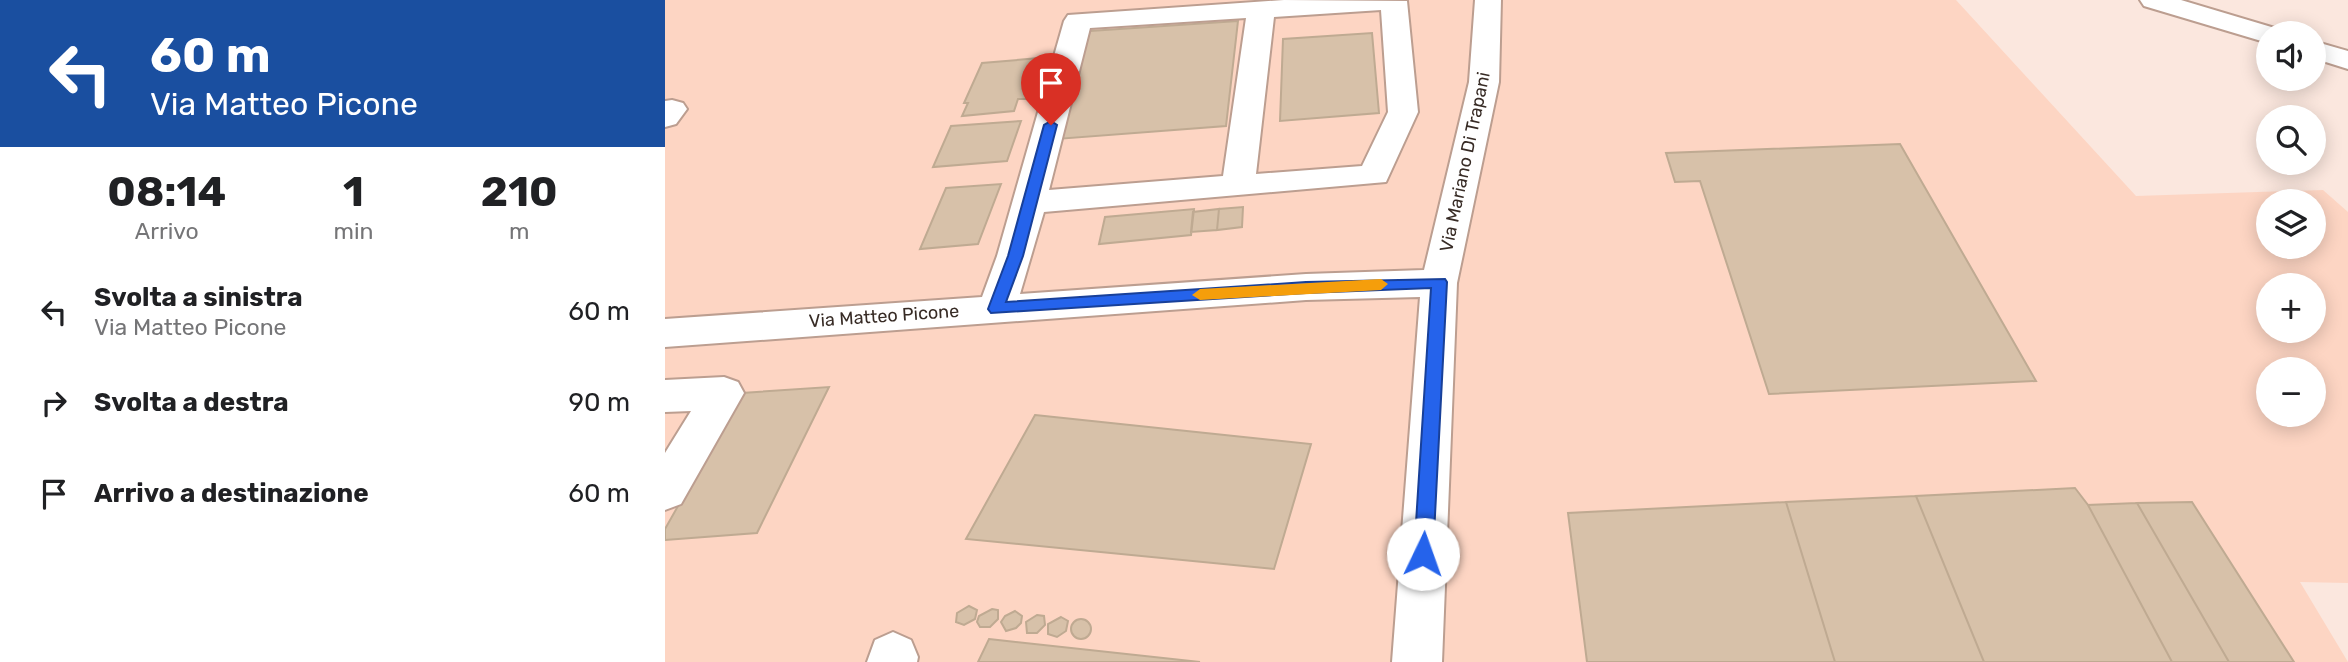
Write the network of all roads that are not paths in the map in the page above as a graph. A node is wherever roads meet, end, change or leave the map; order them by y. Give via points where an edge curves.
1 (1489, 0) edge
2 (2153, 0) edge
3 (1261, 10) junction
4 (2256, 31) edge
5 (2326, 53) edge
6 (2348, 60) edge
7 (665, 110) edge
8 (665, 118) edge
9 (1238, 186) junction
10 (1030, 202) junction
11 (1439, 282) junction
12 (996, 309) junction
13 (665, 332) edge
14 (665, 396) edge
15 (665, 491) edge
16 (1417, 662) edge

1 - 11 street, Via Mariano Di Trapani via 1484,82
2 - 4 street
3 - 9 street
3 - 9 street via 1394,1 1403,112 1374,175
3 - 10 street via 1078,21
5 - 6 street
7 - 8 street via 672,109
9 - 10 street
10 - 12 street
11 - 12 street, Via Matteo Picone
11 - 16 street, Via Mariano Di Trapani
12 - 13 street, Via Matteo Picone
14 - 15 street via 724,393

